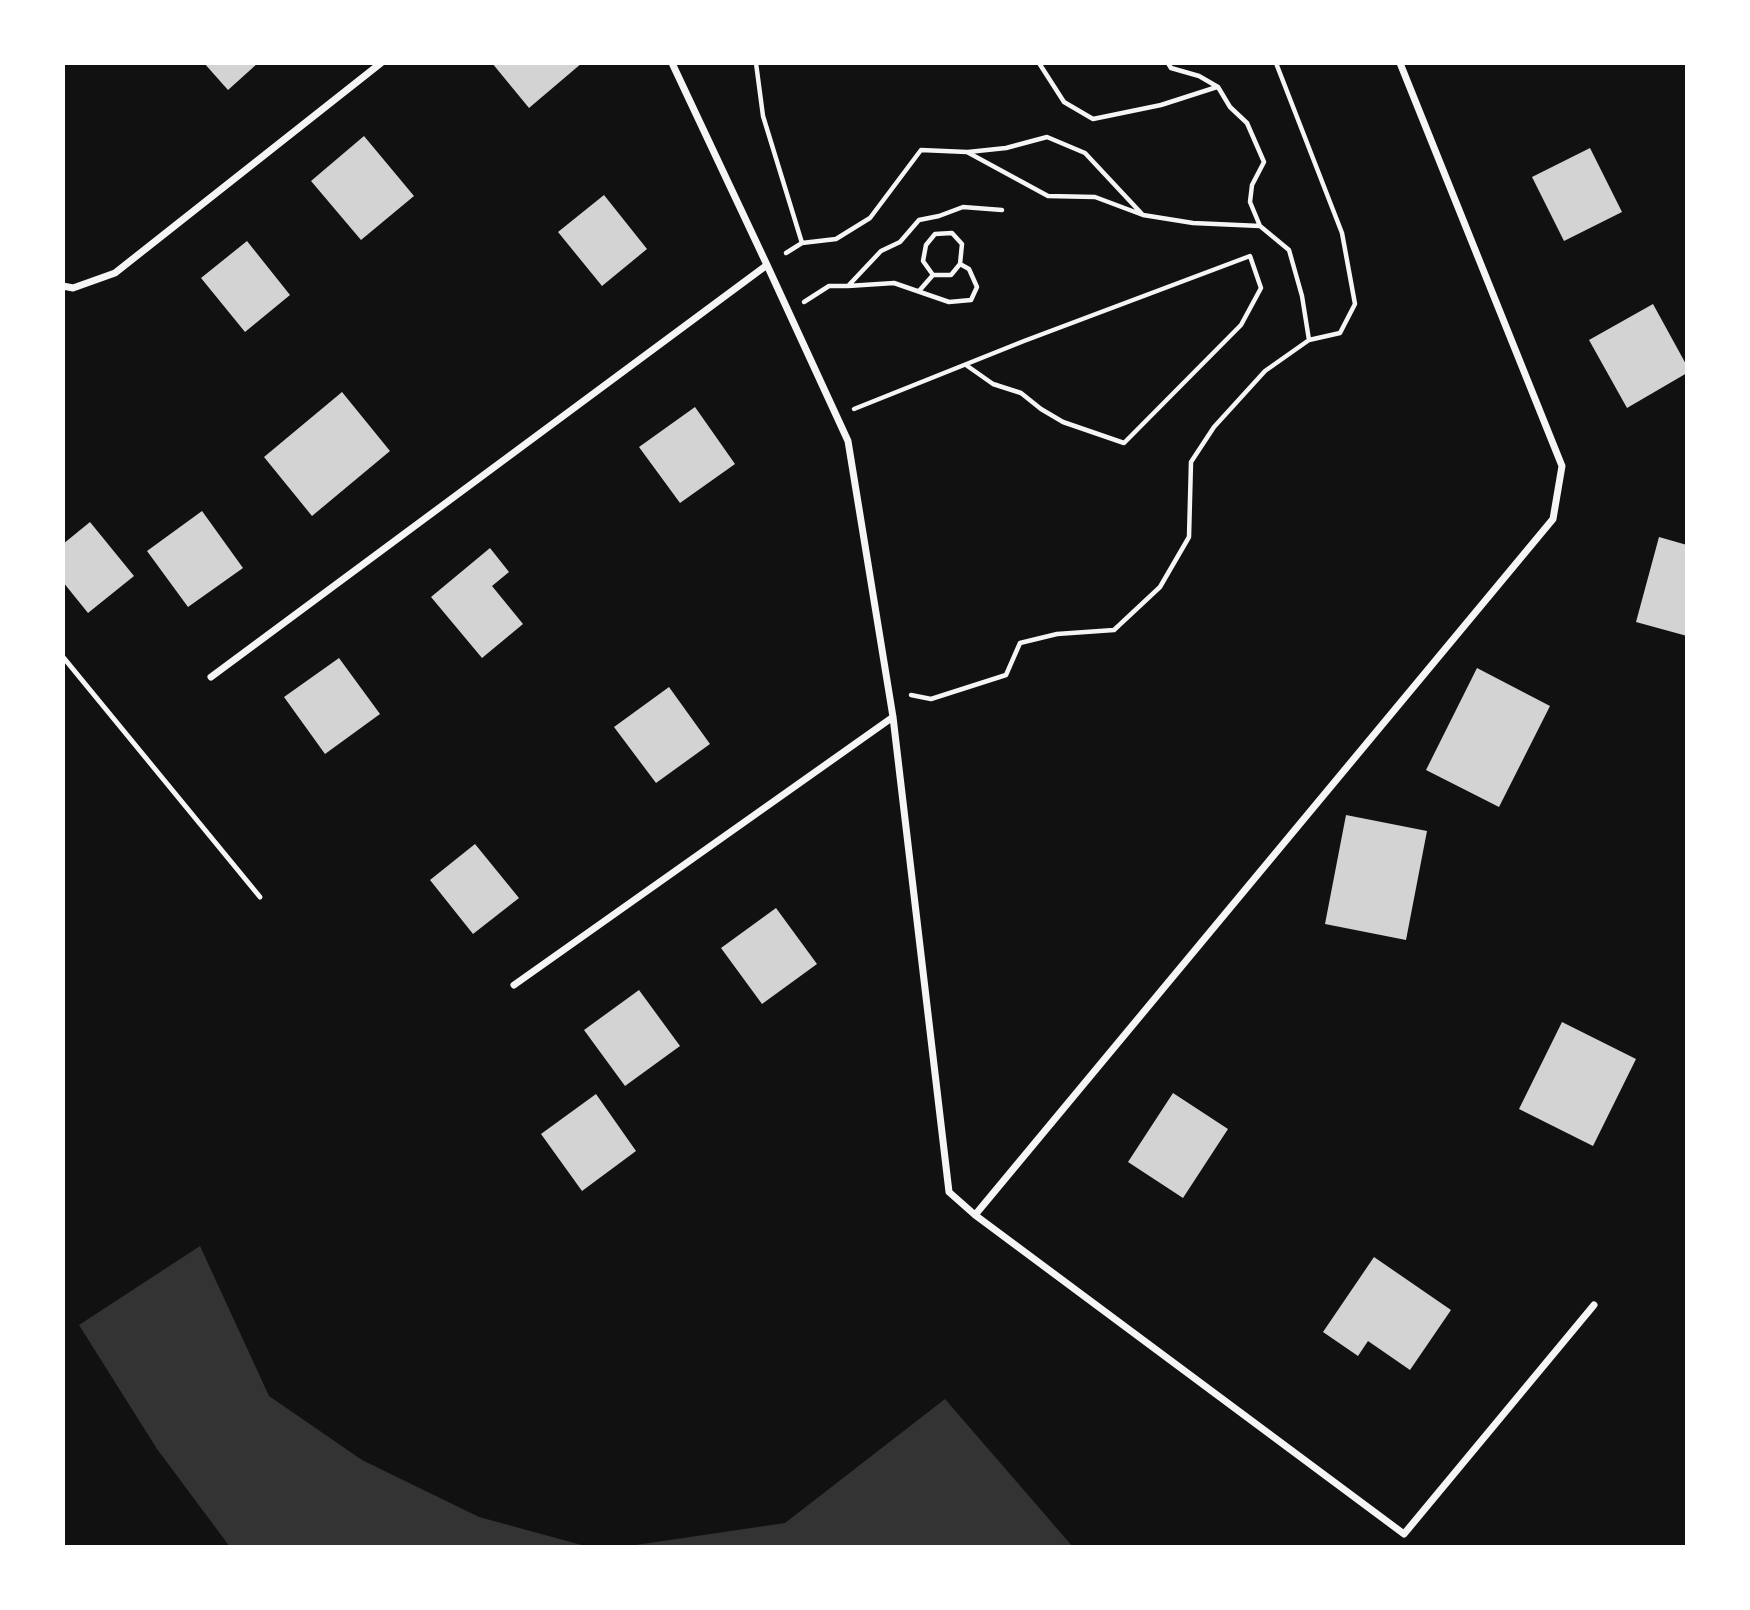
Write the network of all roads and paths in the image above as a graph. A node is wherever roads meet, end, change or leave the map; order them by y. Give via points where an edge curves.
1 (381, 63) edge
2 (671, 63) edge
3 (756, 63) edge
4 (1039, 63) edge
5 (1168, 63) edge
6 (1276, 63) edge
7 (1400, 63) edge
8 (1218, 87) junction
9 (967, 152) junction
10 (1002, 210) dead end
11 (1143, 215) junction
12 (1261, 226) junction
13 (803, 243) junction
14 (960, 264) junction
15 (767, 265) junction
16 (933, 275) junction
17 (63, 286) edge
18 (848, 286) junction
19 (919, 291) junction
20 (789, 312) junction
21 (1309, 340) junction
22 (966, 365) junction
23 (836, 416) junction
24 (63, 657) edge
25 (211, 677) dead end
26 (889, 690) junction
27 (893, 717) junction
28 (260, 897) dead end
29 (514, 985) dead end
30 (975, 1215) junction
31 (1594, 1305) dead end

1 - 17 street via 115,273 73,288
2 - 15 street
3 - 13 path via 763,116
4 - 8 path via 1063,102 1093,119
5 - 8 path
6 - 21 path via 1342,233 1355,304 1340,333
7 - 30 street via 1562,466 1553,520
8 - 12 path via 1230,107 1247,122 1264,162 1252,185 1250,202
9 - 11 path via 1048,196 1095,197
9 - 11 path via 1047,137 1085,153
9 - 13 path via 921,150 870,218 836,239
10 - 18 path via 963,207 919,220
11 - 12 path
12 - 21 path via 1289,250
13 - 15 path
14 - 16 path via 951,275
14 - 16 path via 962,244 952,233 935,234 926,245 923,261
14 - 19 path via 969,269 976,287 971,300 949,302
15 - 20 street
15 - 25 street
16 - 19 path
18 - 19 path via 894,283
18 - 20 path via 829,286
20 - 23 street
21 - 26 path via 1265,371 1214,427 1191,462 1189,537 1160,587 1114,630 1057,634 1020,643 1006,675 931,699
22 - 22 path via 1250,256 1261,288 1241,325 1124,443 1063,422 1021,393 993,384
22 - 23 path
23 - 26 street via 848,441
24 - 28 lane
26 - 27 street
27 - 29 street
27 - 30 street via 949,1192
30 - 31 street via 1404,1534

